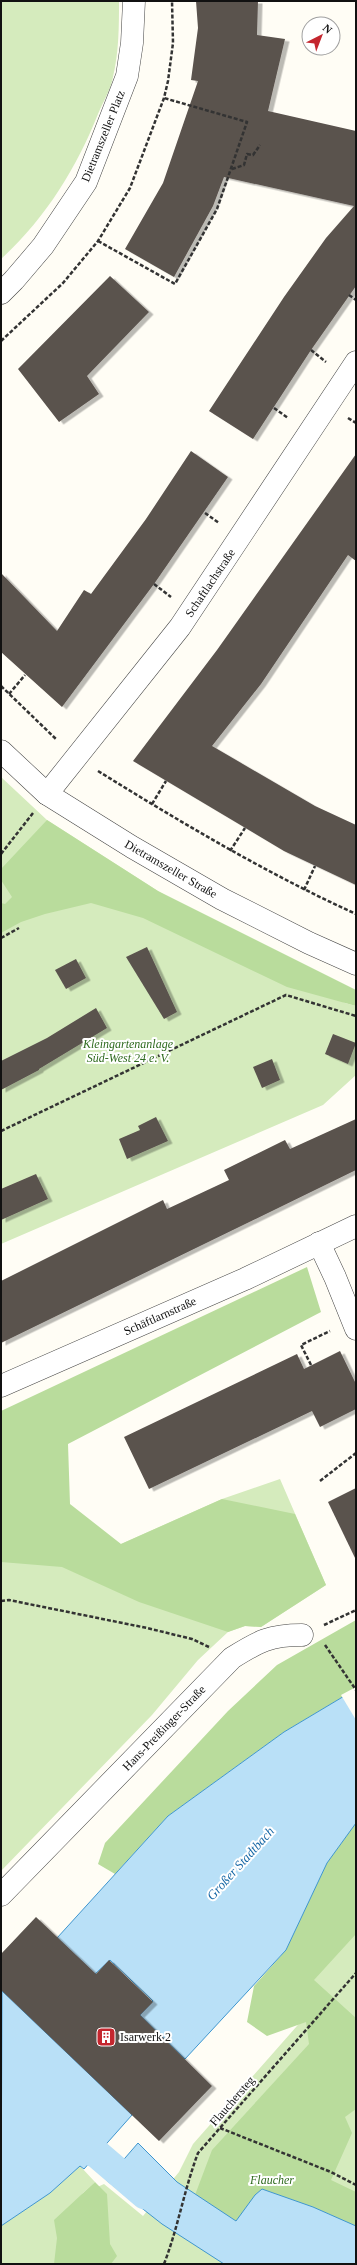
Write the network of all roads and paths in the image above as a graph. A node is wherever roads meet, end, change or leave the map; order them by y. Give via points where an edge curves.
1 (134, 1) edge
2 (164, 98) dead end
3 (260, 145) dead end
4 (231, 170) junction
5 (98, 240) dead end
6 (1, 293) edge
7 (349, 295) dead end
8 (356, 300) edge
9 (356, 362) edge
10 (25, 675) dead end
11 (1, 686) edge
12 (9, 694) junction
13 (1, 751) edge
14 (76, 757) junction
15 (166, 781) dead end
16 (47, 794) junction
17 (152, 804) junction
18 (245, 828) dead end
19 (230, 851) junction
20 (1, 854) edge
21 (315, 866) dead end
22 (304, 890) junction
23 (356, 914) edge
24 (19, 928) dead end
25 (1, 938) edge
26 (356, 964) edge
27 (356, 1016) edge
28 (1, 1131) edge
29 (356, 1226) edge
30 (319, 1243) junction
31 (354, 1324) edge
32 (311, 1365) dead end
33 (1, 1386) edge
34 (356, 1453) edge
35 (320, 1481) dead end
36 (1, 1601) edge
37 (356, 1610) edge
38 (302, 1635) junction
39 (232, 1658) junction
40 (356, 1690) edge
41 (1, 1895) edge
42 (356, 1974) edge
43 (220, 2128) junction
44 (356, 2185) edge
45 (164, 2264) edge

1 - 6 street, Dietramszeller Platz via 127,76 86,182 43,246
2 - 4 path via 247,122
3 - 4 path via 253,155 247,154 244,165
4 - 5 path via 217,209 175,284
7 - 8 path
9 - 14 street, Schaftlachstraße via 180,627
10 - 12 path
11 - 12 path
12 - 14 path
13 - 16 street, Dietramszeller Straße
14 - 16 street, Schaftlachstraße
14 - 17 path
15 - 17 path
16 - 20 path
16 - 26 street, Dietramszeller Straße via 222,900
17 - 19 path
18 - 19 path
19 - 22 path
21 - 22 path
22 - 23 path
24 - 25 path
27 - 28 path via 286,995
29 - 30 street, Schäftlarnstraße
30 - 31 street
30 - 33 street, Schäftlarnstraße via 245,1279
31 - 32 path via 301,1345
34 - 35 path
36 - 39 path via 147,1628 192,1639
37 - 38 path
38 - 39 street, Hans-Preißinger-Straße via 279,1635 257,1642
38 - 40 path via 326,1645
39 - 41 street, Hans-Preißinger-Straße
42 - 43 path, Flauchersteg
43 - 44 path via 331,2172
43 - 45 path, Flauchersteg via 198,2153 187,2182 173,2240

